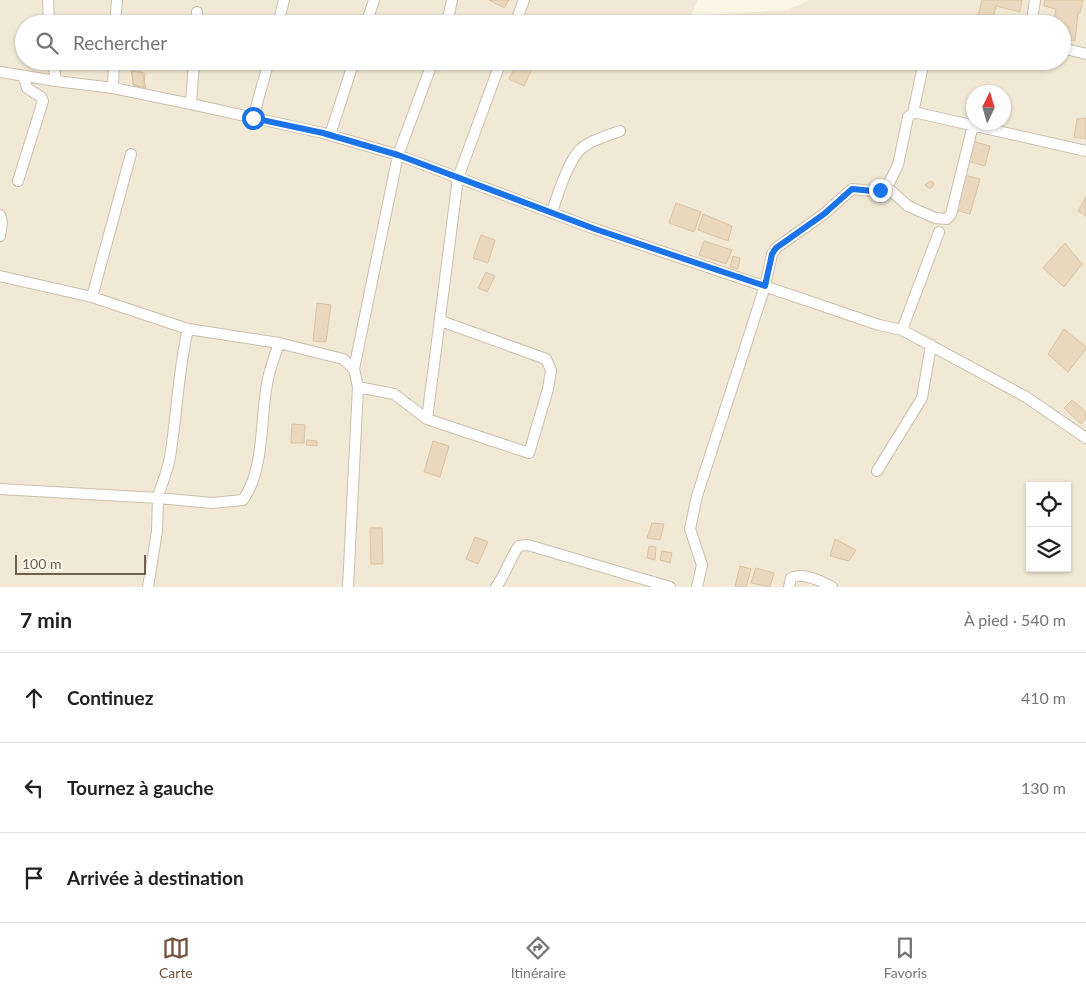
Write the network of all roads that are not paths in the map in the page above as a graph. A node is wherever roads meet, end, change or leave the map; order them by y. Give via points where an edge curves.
1 (48, 0) edge
2 (116, 0) edge
3 (284, 0) edge
4 (374, 0) edge
5 (452, 0) edge
6 (524, 0) edge
7 (1035, 0) edge
8 (197, 12) dead end
9 (49, 15) edge
10 (116, 15) edge
11 (197, 15) edge
12 (280, 15) edge
13 (369, 15) edge
14 (450, 15) edge
15 (518, 15) edge
16 (1033, 15) edge
17 (1071, 50) edge
18 (1086, 54) edge
19 (54, 70) edge
20 (114, 70) edge
21 (193, 70) edge
22 (266, 70) edge
23 (351, 70) edge
24 (430, 70) edge
25 (498, 70) edge
26 (922, 70) edge
27 (0, 72) edge
28 (24, 76) junction
29 (56, 82) junction
30 (113, 88) junction
31 (191, 104) junction
32 (913, 113) junction
33 (253, 118) junction
34 (966, 123) edge
35 (972, 130) edge
36 (995, 130) edge
37 (620, 131) dead end
38 (330, 135) junction
39 (1086, 151) edge
40 (131, 154) dead end
41 (398, 155) junction
42 (458, 178) junction
43 (18, 180) dead end
44 (887, 187) junction
45 (552, 212) junction
46 (0, 215) edge
47 (939, 232) dead end
48 (0, 236) edge
49 (0, 276) edge
50 (765, 286) junction
51 (92, 296) junction
52 (440, 321) junction
53 (188, 329) junction
54 (902, 330) junction
55 (279, 343) junction
56 (931, 345) junction
57 (354, 369) junction
58 (358, 387) junction
59 (428, 419) junction
60 (1086, 438) edge
61 (877, 471) dead end
62 (0, 489) edge
63 (158, 498) junction
64 (148, 587) edge
65 (348, 587) edge
66 (496, 587) edge
67 (670, 587) edge
68 (697, 587) edge
69 (789, 587) edge
70 (832, 587) edge

1 - 9 street
2 - 10 street
3 - 12 street
4 - 13 street
5 - 14 street
6 - 15 street
7 - 16 street
8 - 11 street
17 - 18 street
19 - 29 street
20 - 30 street
21 - 31 street
22 - 33 street
23 - 38 street
24 - 41 street
25 - 42 street
26 - 32 street
27 - 28 street
28 - 29 street
28 - 43 street via 27,88 43,101
29 - 30 street
30 - 31 street
31 - 33 street
32 - 34 street
32 - 44 street via 908,118 898,165
33 - 38 street
35 - 44 street via 951,214 947,219 935,218 908,206
36 - 39 street
37 - 45 street via 578,151 563,179
38 - 41 street
40 - 51 street
41 - 42 street
41 - 57 street
42 - 45 street
42 - 52 street
44 - 50 street via 873,191 852,189 824,214 776,248
45 - 50 street
46 - 48 street
47 - 54 street
49 - 51 street
50 - 54 street
50 - 68 street via 697,496 690,529 702,566
51 - 53 street
52 - 59 street
52 - 59 street via 546,359 551,370 529,454
53 - 55 street
53 - 63 street via 170,461
54 - 56 street
55 - 57 street via 343,359
55 - 63 street via 267,382 258,463 250,490 243,500 212,503
56 - 60 street via 1026,397
56 - 61 street via 922,398
57 - 58 street
58 - 59 street via 394,394
58 - 65 street
62 - 63 street
63 - 64 street via 157,531
66 - 67 street via 519,546 528,545
69 - 70 street via 791,578 797,575

